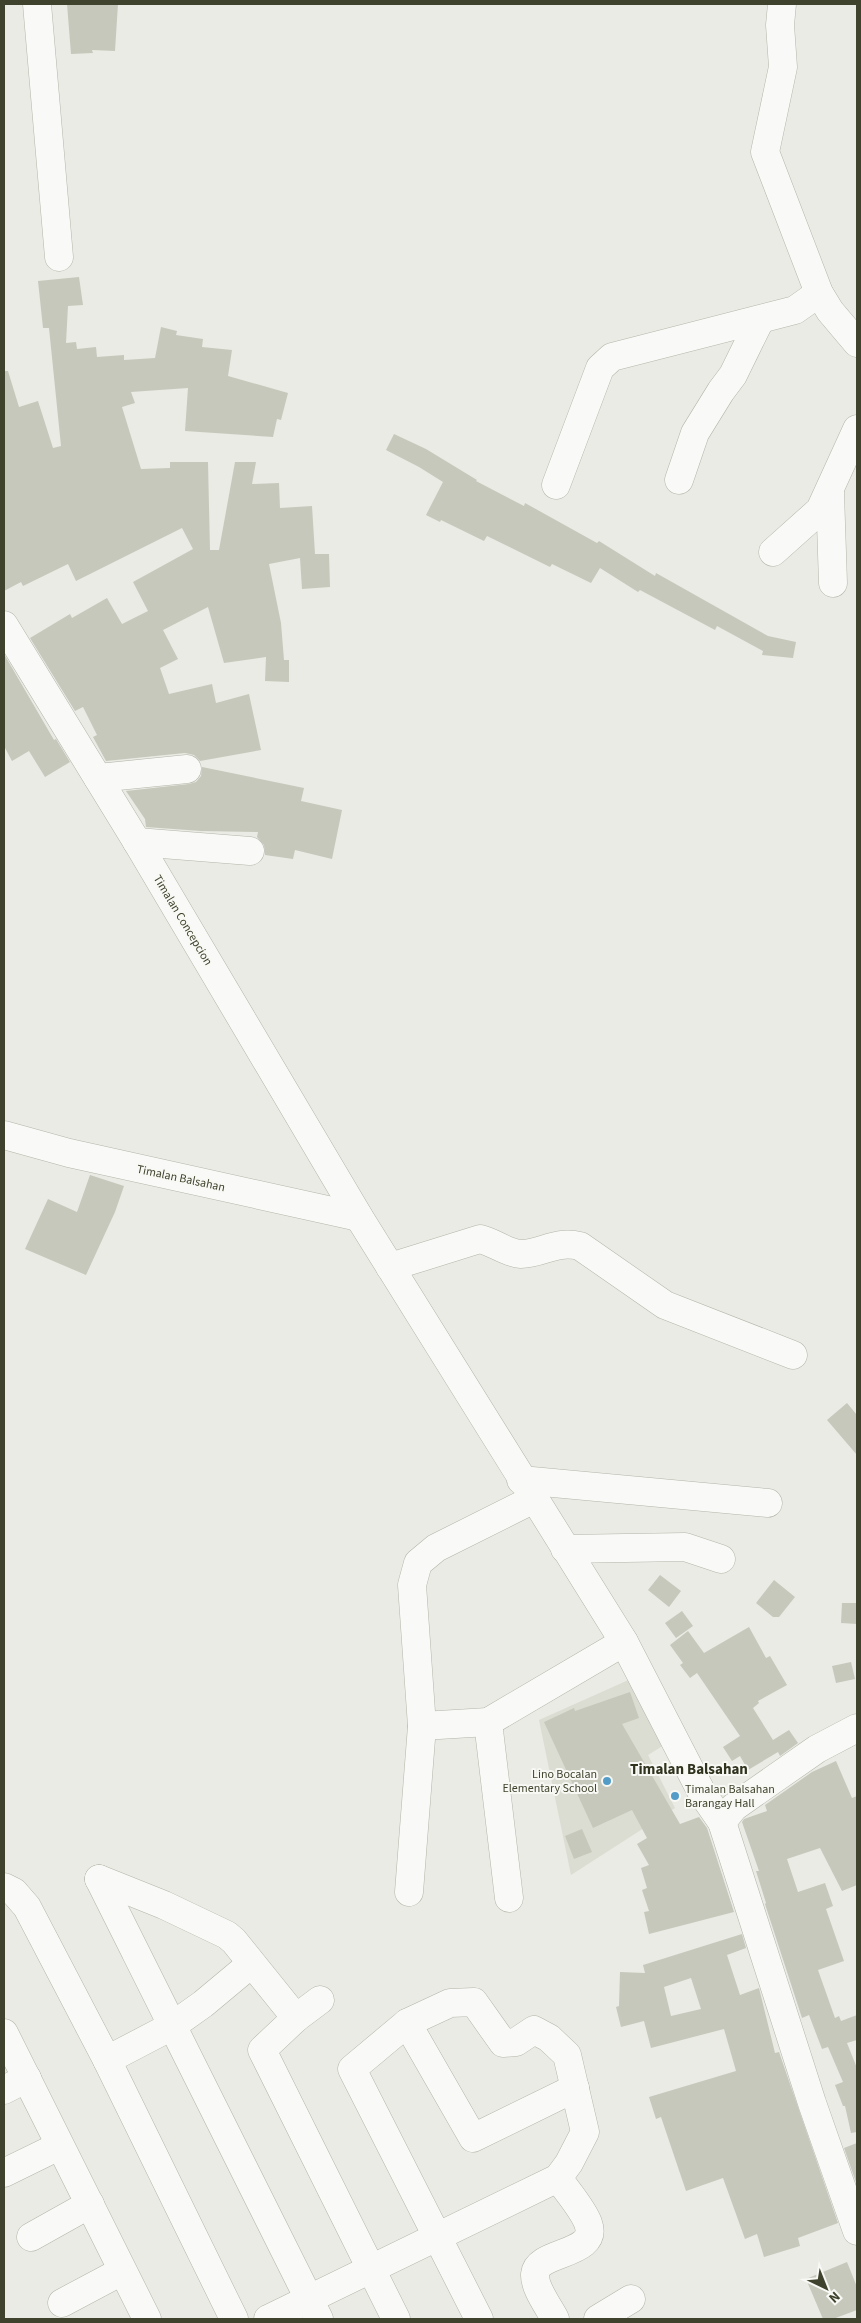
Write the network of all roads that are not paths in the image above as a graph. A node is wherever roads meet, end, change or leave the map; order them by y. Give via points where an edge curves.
1 (37, 4) edge
2 (782, 4) edge
3 (59, 256) dead end
4 (819, 293) junction
5 (760, 320) junction
6 (857, 342) edge
7 (857, 430) edge
8 (678, 480) dead end
9 (556, 485) dead end
10 (830, 492) junction
11 (773, 552) dead end
12 (833, 583) dead end
13 (4, 625) edge
14 (187, 769) dead end
15 (98, 778) junction
16 (137, 842) junction
17 (250, 851) dead end
18 (4, 1135) edge
19 (359, 1217) junction
20 (390, 1267) junction
21 (793, 1355) dead end
22 (528, 1490) junction
23 (768, 1503) dead end
24 (565, 1549) junction
25 (721, 1560) dead end
26 (624, 1642) junction
27 (488, 1722) junction
28 (422, 1726) junction
29 (857, 1728) edge
30 (722, 1822) junction
31 (4, 1887) edge
32 (409, 1892) dead end
33 (509, 1898) dead end
34 (252, 1964) junction
35 (320, 2000) dead end
36 (296, 2018) junction
37 (407, 2023) junction
38 (172, 2026) junction
39 (4, 2033) edge
40 (107, 2060) junction
41 (15, 2084) edge
42 (576, 2088) junction
43 (59, 2146) junction
44 (4, 2173) edge
45 (558, 2178) junction
46 (90, 2204) junction
47 (857, 2231) edge
48 (438, 2236) junction
49 (31, 2237) dead end
50 (371, 2268) junction
51 (122, 2271) junction
52 (631, 2299) dead end
53 (62, 2303) dead end
54 (314, 2309) edge
55 (147, 2319) edge
56 (234, 2319) edge
57 (268, 2319) edge
58 (396, 2319) edge
59 (479, 2319) edge
60 (555, 2319) edge
61 (598, 2319) edge

1 - 3 street
2 - 4 street via 783,67 766,152
4 - 5 street via 795,310
4 - 6 street via 830,312
5 - 8 street via 734,375 720,391 695,434
5 - 9 street via 612,357 600,368
7 - 10 street
10 - 11 street via 815,517
10 - 12 street
13 - 15 street, Timalan Concepcion
14 - 15 street
15 - 16 street, Timalan Concepcion
16 - 17 street
16 - 19 street, Timalan Concepcion
18 - 19 street, Timalan Balsahan via 69,1153
19 - 20 street, Timalan Concepcion
20 - 21 street via 480,1239 522,1254 567,1243 580,1246 665,1306
20 - 22 street, Timalan Concepcion
22 - 23 street
22 - 24 street, Timalan Concepcion
22 - 28 street via 436,1548 418,1564 412,1585
24 - 25 street via 685,1547
24 - 26 street, Timalan Concepcion
26 - 27 street
26 - 30 street, Timalan Concepcion via 702,1793
27 - 28 street
27 - 33 street
28 - 32 street
29 - 30 street via 818,1749 734,1807
30 - 47 street, Timalan Concepcion via 812,2103
31 - 40 street via 14,1892 27,1907
34 - 36 street
34 - 38 street
34 - 38 street via 227,1935 100,1879
35 - 36 street
36 - 50 street via 262,2050
37 - 42 street via 450,2003 474,2002 503,2043 516,2042 534,2030 549,2038 567,2055
37 - 42 street via 473,2138
37 - 48 street via 352,2069
38 - 40 street
38 - 54 street
39 - 41 street
40 - 56 street
41 - 43 street
42 - 45 street via 585,2132
43 - 44 street
43 - 46 street
45 - 48 street
45 - 60 street via 588,2223 589,2236 584,2244 540,2264 535,2271 535,2281
46 - 49 street
46 - 51 street
48 - 50 street
48 - 59 street
50 - 54 street
50 - 58 street
51 - 53 street
51 - 55 street
52 - 61 street
54 - 57 street

